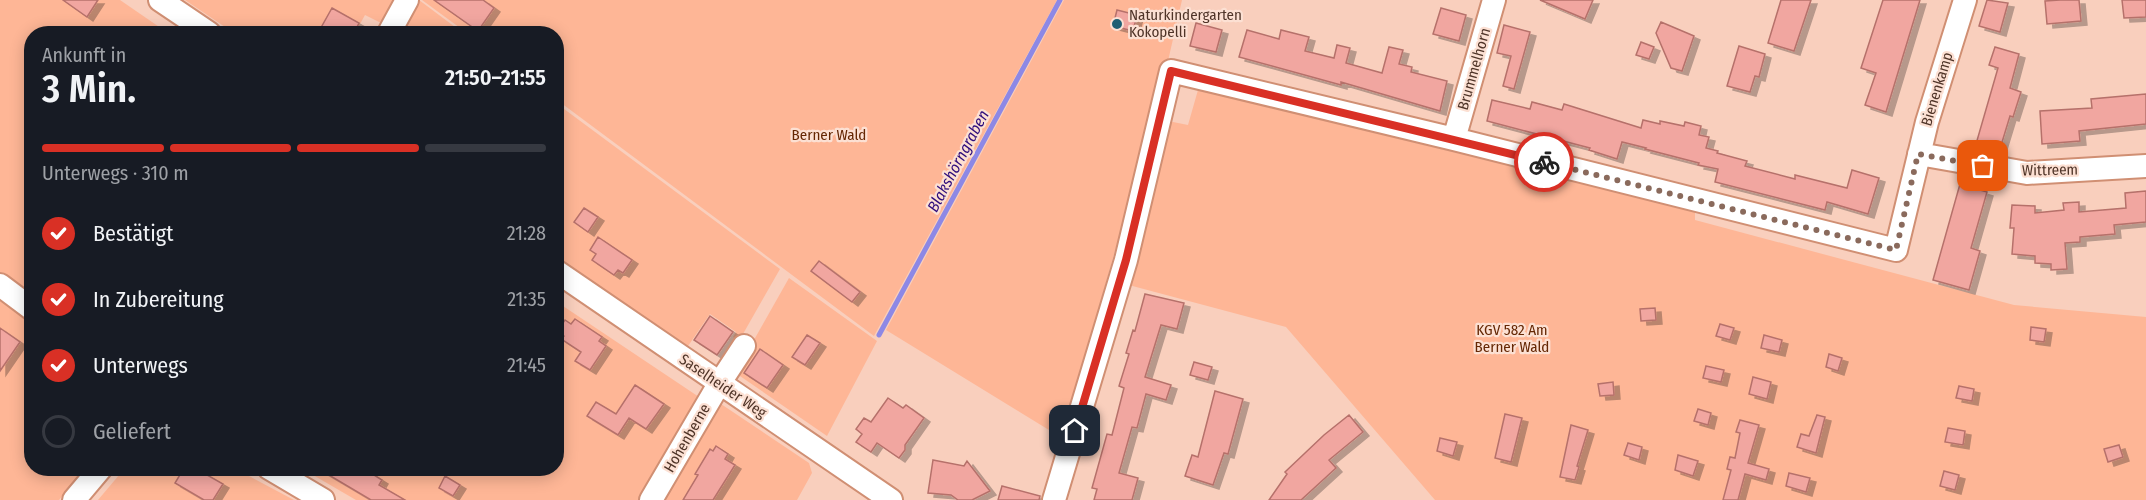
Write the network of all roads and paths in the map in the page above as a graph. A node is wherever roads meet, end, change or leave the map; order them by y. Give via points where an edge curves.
1 (160, 0) edge
2 (407, 0) edge
3 (1494, 0) edge
4 (1965, 0) edge
5 (199, 26) edge
6 (394, 26) edge
7 (1454, 139) junction
8 (1918, 154) junction
9 (2146, 166) edge
10 (564, 277) edge
11 (0, 285) edge
12 (24, 303) edge
13 (744, 346) dead end
14 (719, 384) junction
15 (94, 476) edge
16 (282, 476) edge
17 (74, 500) edge
18 (323, 500) edge
19 (651, 500) edge
20 (891, 500) edge
21 (1054, 500) edge

1 - 5 street
2 - 6 street
3 - 7 street, Brummelhorn
4 - 8 street, Bienenkamp
7 - 8 street, Bienenkamp via 1896,250
7 - 21 street via 1171,71 1126,260
8 - 9 street, Wittreem via 2027,173
10 - 14 street, Saselheider Weg
11 - 12 street
13 - 14 street, Hohenberne
14 - 19 street, Hohenberne
14 - 20 street, Saselheider Weg
15 - 17 street
16 - 18 street

